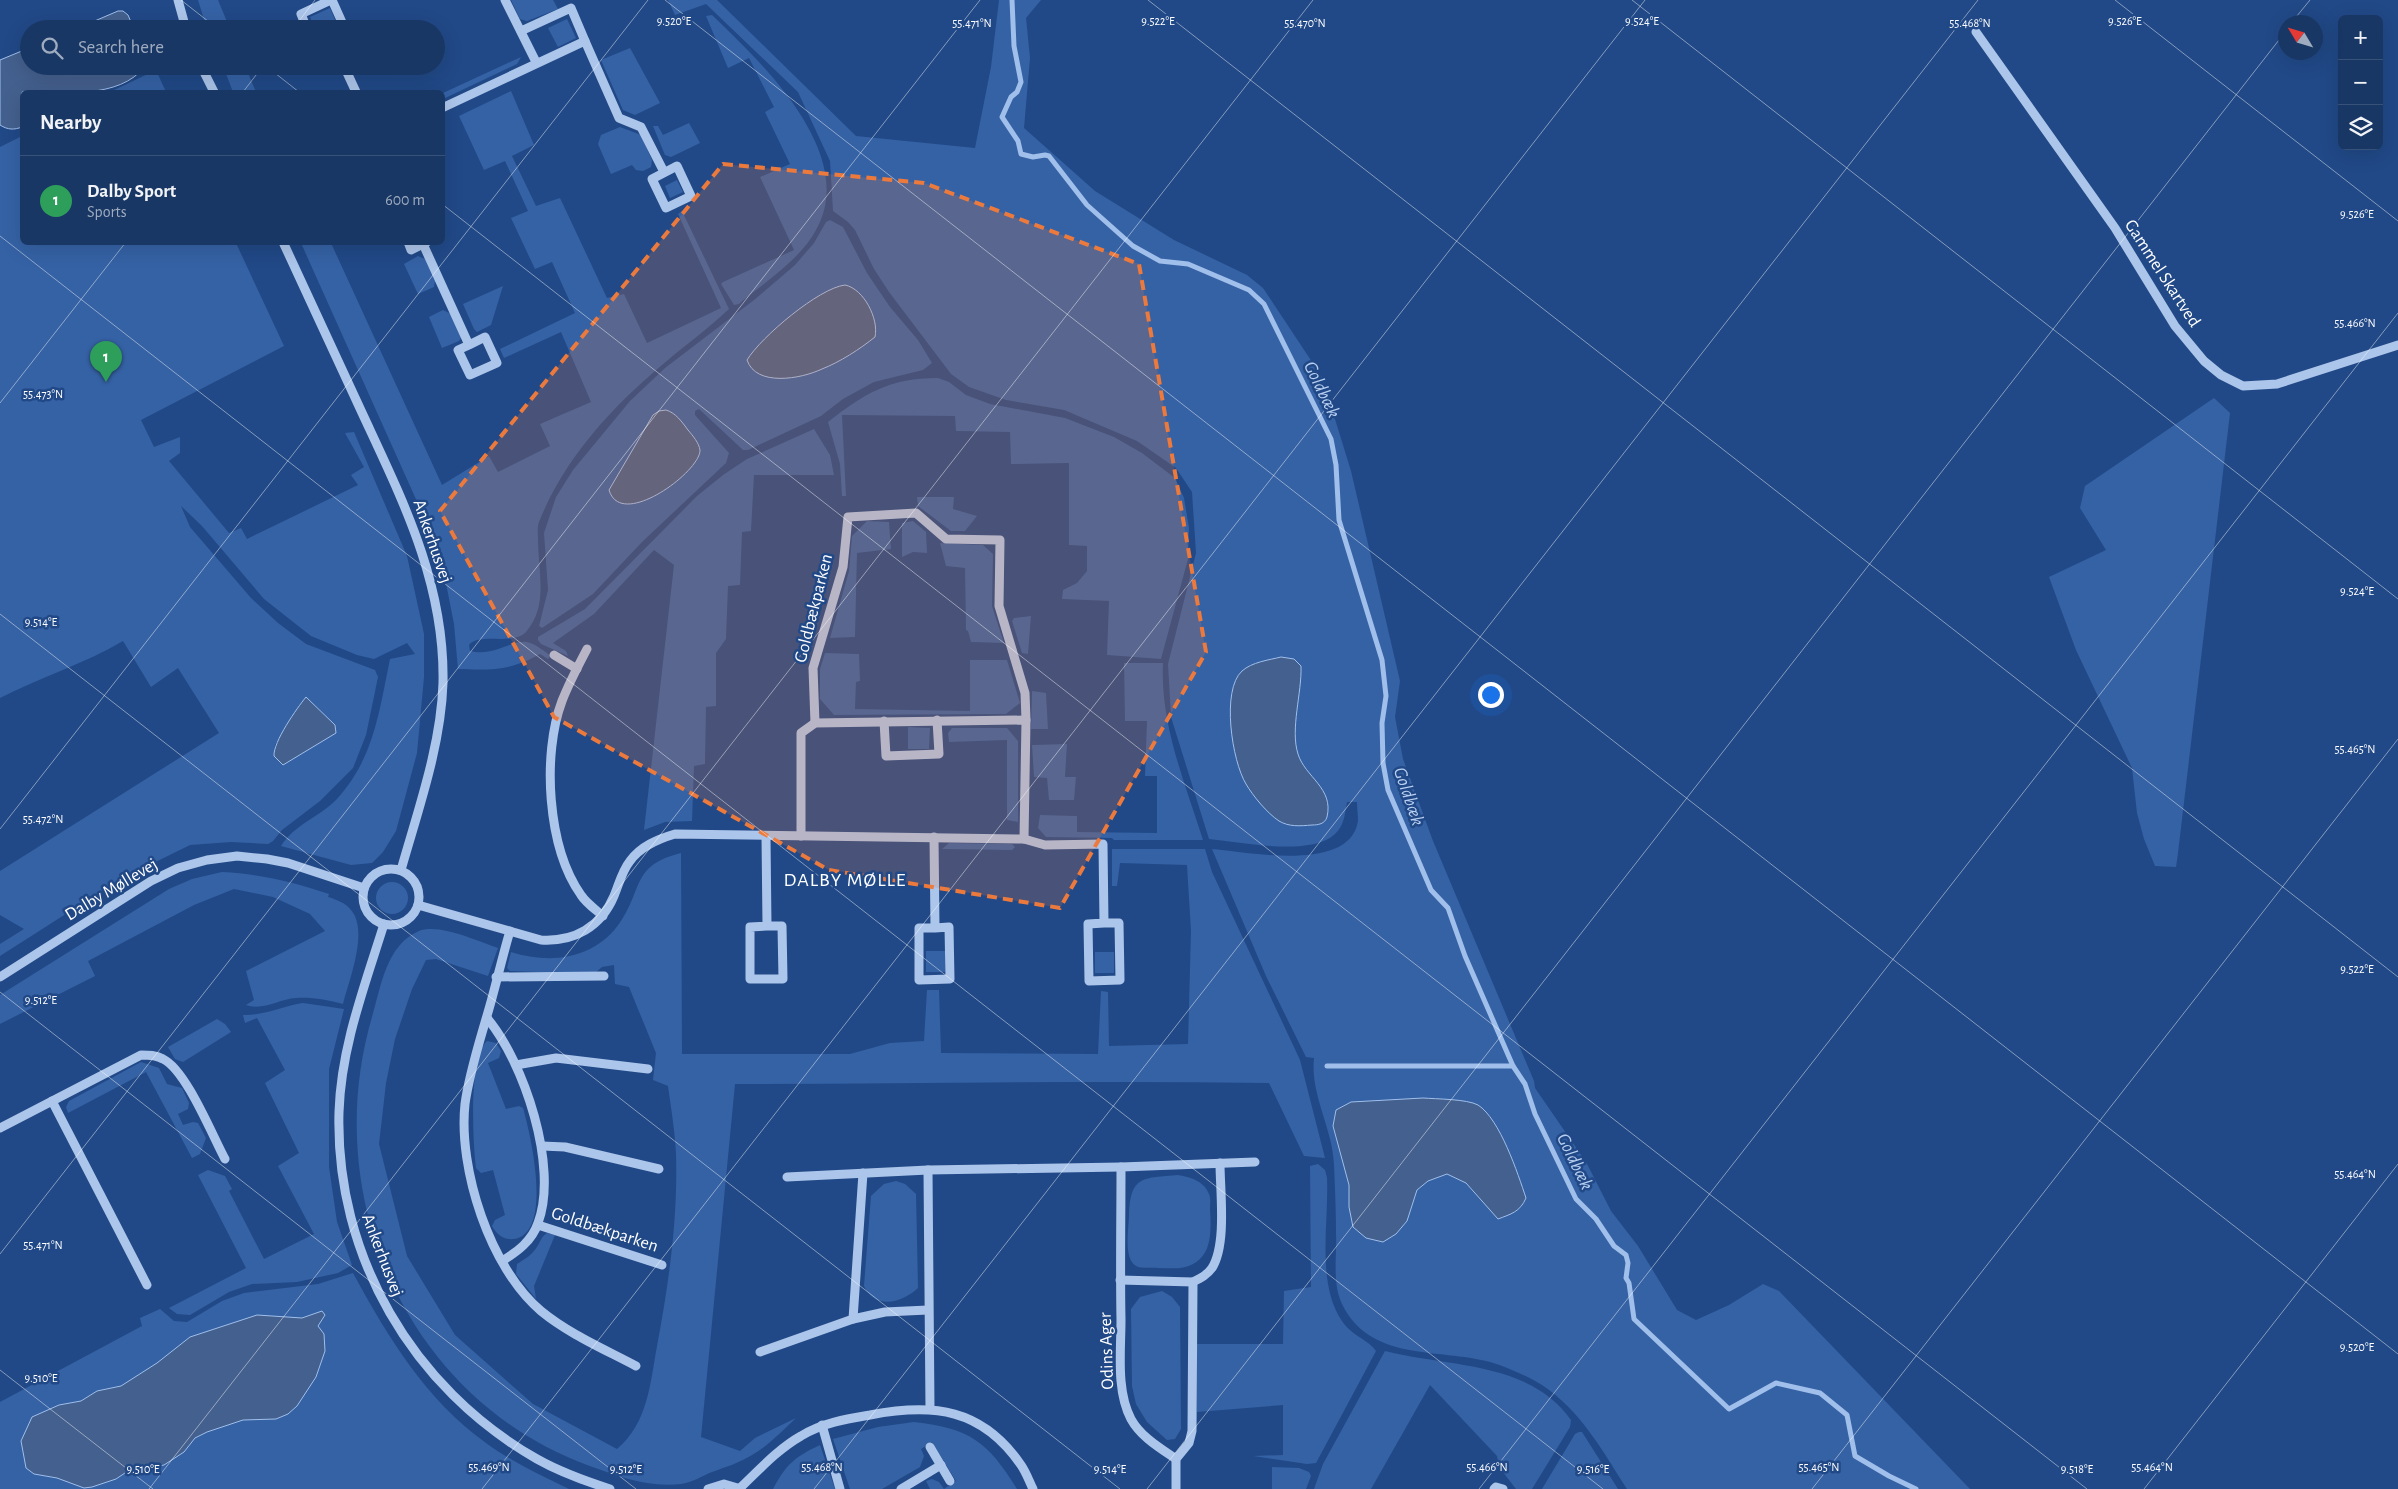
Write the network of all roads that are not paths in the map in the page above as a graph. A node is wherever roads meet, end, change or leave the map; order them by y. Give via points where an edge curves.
1 (178, 0) edge
2 (331, 0) edge
3 (505, 0) edge
4 (184, 20) edge
5 (303, 20) edge
6 (341, 20) edge
7 (520, 31) junction
8 (1976, 32) dead end
9 (585, 41) junction
10 (536, 62) junction
11 (206, 75) edge
12 (348, 75) edge
13 (213, 90) edge
14 (355, 90) edge
15 (445, 107) edge
16 (664, 172) junction
17 (284, 245) edge
18 (409, 245) edge
19 (421, 245) edge
20 (426, 245) edge
21 (469, 344) junction
22 (2398, 345) edge
23 (587, 649) dead end
24 (554, 656) dead end
25 (577, 669) junction
26 (884, 720) junction
27 (937, 720) junction
28 (1026, 720) junction
29 (815, 722) junction
30 (801, 836) junction
31 (766, 837) junction
32 (934, 837) junction
33 (1024, 838) junction
34 (401, 870) junction
35 (364, 888) junction
36 (418, 906) junction
37 (603, 916) junction
38 (1104, 923) junction
39 (384, 924) junction
40 (767, 926) junction
41 (935, 928) junction
42 (510, 932) junction
43 (604, 976) dead end
44 (0, 977) edge
45 (496, 977) junction
46 (487, 1018) junction
47 (516, 1064) junction
48 (648, 1069) dead end
49 (52, 1101) junction
50 (0, 1128) edge
51 (542, 1146) junction
52 (225, 1159) dead end
53 (1254, 1162) dead end
54 (1220, 1163) junction
55 (1121, 1167) junction
56 (659, 1169) dead end
57 (928, 1170) junction
58 (863, 1173) junction
59 (787, 1177) dead end
60 (538, 1224) junction
61 (502, 1261) junction
62 (662, 1265) dead end
63 (1120, 1280) junction
64 (1193, 1282) junction
65 (147, 1285) dead end
66 (928, 1310) junction
67 (853, 1319) junction
68 (760, 1352) dead end
69 (636, 1366) dead end
70 (930, 1408) junction
71 (822, 1425) junction
72 (930, 1446) dead end
73 (1176, 1459) junction
74 (941, 1465) junction
75 (950, 1481) dead end
76 (610, 1489) edge
77 (708, 1489) edge
78 (740, 1489) edge
79 (840, 1489) edge
80 (901, 1489) edge
81 (1033, 1489) edge
82 (1176, 1489) edge
83 (1494, 1489) edge
84 (1502, 1489) edge

1 - 4 street
2 - 5 street via 301,14
2 - 6 street
3 - 7 street
7 - 9 street via 571,8
7 - 10 street
8 - 22 street, Gammel Skartved via 2115,228 2175,326 2204,362 2221,375 2243,386 2277,384
9 - 10 street
9 - 16 street via 620,118 641,127
10 - 15 street
11 - 13 street
12 - 14 street
16 - 16 street via 652,179 666,208 691,196 677,166
17 - 34 street, Ankerhusvej via 405,506 435,596 443,683 438,724 424,791
18 - 19 street via 411,250
20 - 21 street
21 - 21 street via 485,337 497,363 470,375 458,350
23 - 25 street
24 - 25 street
25 - 37 street via 562,702 554,734 549,772 551,802 557,840 571,876 581,896
26 - 27 street
26 - 27 street via 886,756 939,754
26 - 29 street
27 - 28 street
28 - 29 street, Goldbækparken via 1025,693 999,606 1000,540 946,539 916,513 848,517 843,567 813,668
28 - 33 street, Goldbækparken
29 - 30 street via 801,733
30 - 31 street
30 - 32 street
31 - 37 street via 675,834 656,839 630,860
31 - 40 street
32 - 33 street
32 - 41 street
33 - 38 street via 1045,845 1103,844
34 - 35 street via 383,870 368,880
34 - 36 street via 416,885
35 - 39 street via 364,907 375,921
35 - 44 street, Dalby Møllevej via 267,859 237,856 207,860 178,868 151,881
36 - 39 street via 404,921
36 - 42 street
37 - 42 street via 593,927 578,935 556,941
38 - 38 street via 1088,924 1089,980 1120,980 1119,923
39 - 76 street, Ankerhusvej via 345,1060 340,1111 341,1162 349,1213 365,1262 383,1303 406,1341 465,1408 538,1460
40 - 40 street via 782,926 783,979 750,979 750,926
41 - 41 street via 949,928 950,979 919,980 919,928
42 - 45 street
43 - 45 street
45 - 46 street
46 - 47 street, Goldbækparken
46 - 61 street via 465,1105 466,1153 484,1221
47 - 48 street via 556,1058
47 - 51 street, Goldbækparken
49 - 50 street
49 - 52 street via 140,1055 156,1055 180,1072
49 - 65 street
51 - 56 street via 565,1147
51 - 60 street, Goldbækparken via 546,1182
53 - 54 street
54 - 55 street
54 - 64 street via 1218,1256 1205,1276
55 - 57 street
55 - 63 street, Odins Ager
57 - 58 street
57 - 66 street
58 - 59 street
58 - 67 street
60 - 61 street, Goldbækparken via 528,1241
60 - 62 street, Goldbækparken
61 - 69 street via 540,1310
63 - 64 street
63 - 73 street, Odins Ager via 1125,1404 1131,1419 1147,1438
64 - 73 street via 1192,1430 1189,1443
66 - 67 street via 885,1312
66 - 70 street
67 - 68 street
70 - 71 street via 903,1409
70 - 81 street via 966,1418 992,1433 1023,1467
71 - 78 street via 800,1437
71 - 79 street
72 - 74 street
73 - 82 street
74 - 75 street
74 - 80 street
77 - 78 street via 724,1484
83 - 84 street

